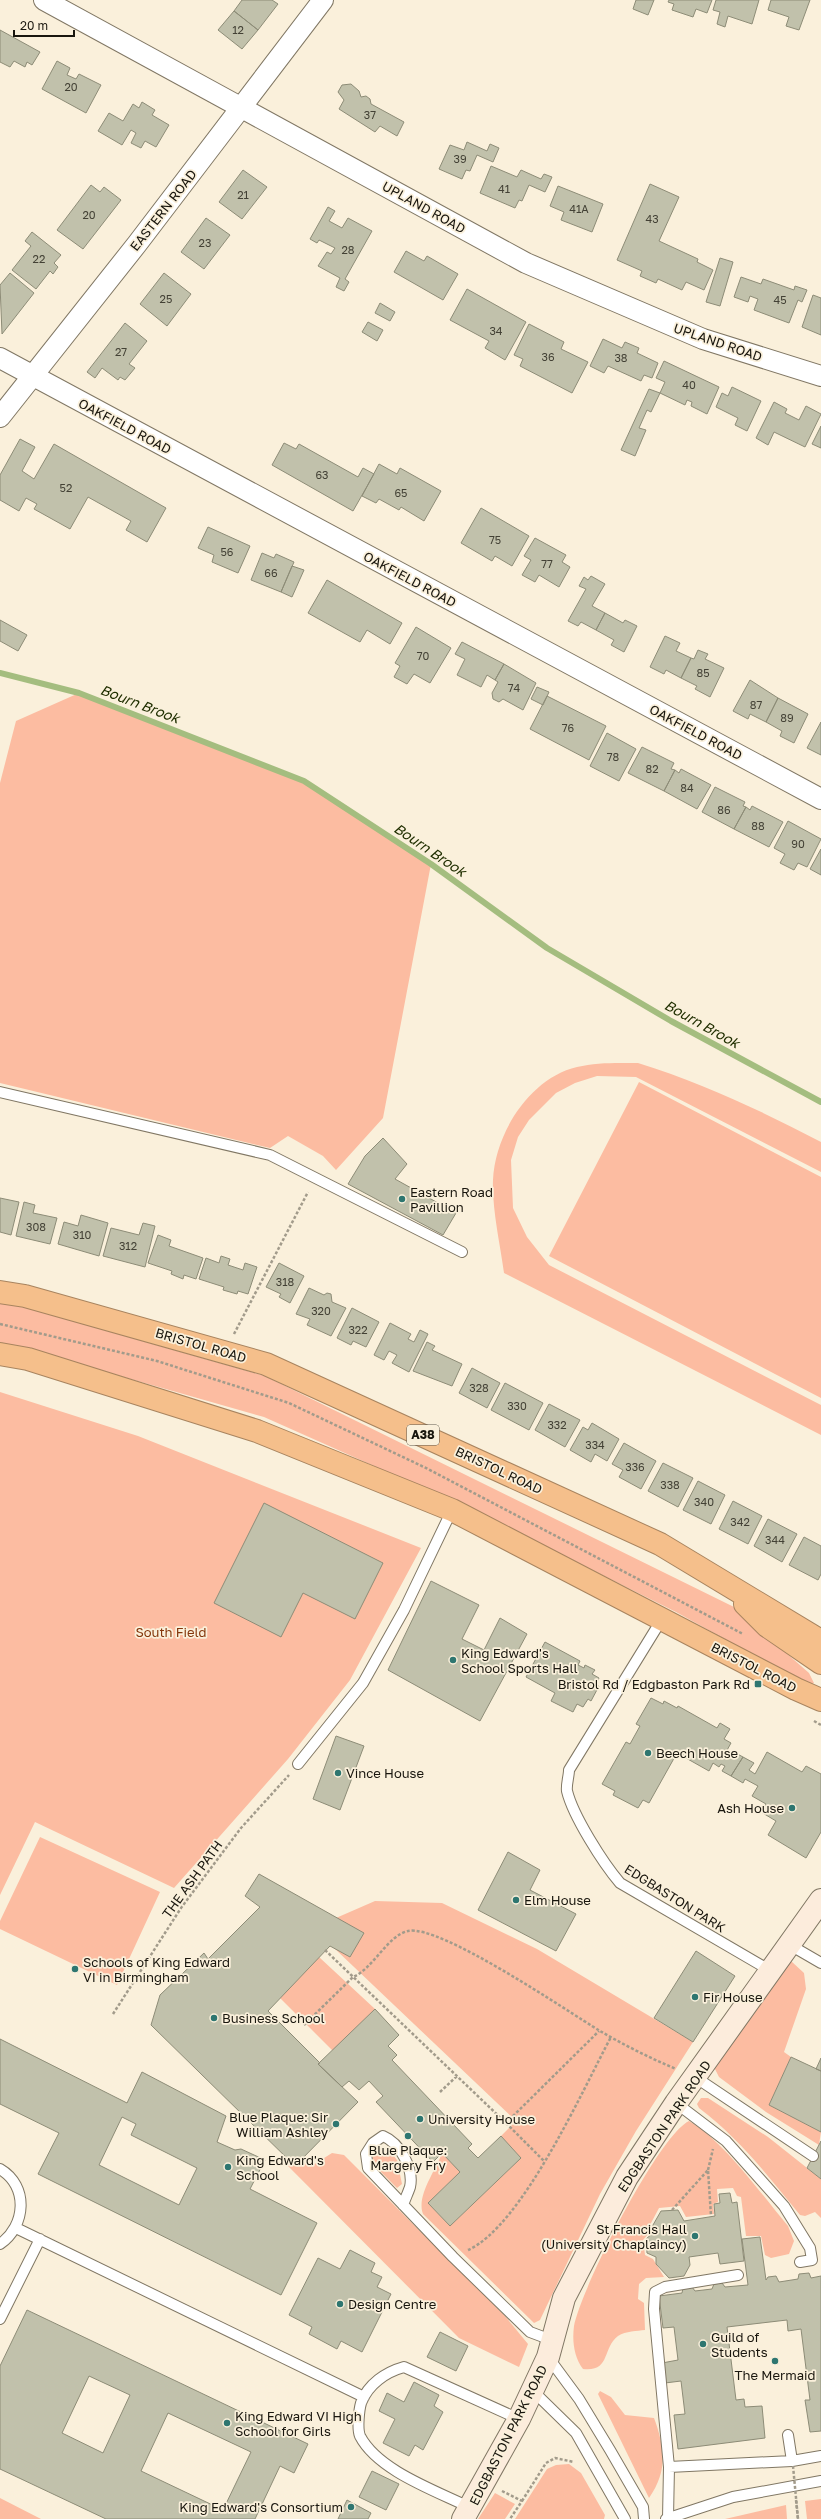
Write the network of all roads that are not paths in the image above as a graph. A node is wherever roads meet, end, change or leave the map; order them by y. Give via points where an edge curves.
1 (44, 0) edge
2 (324, 0) edge
3 (241, 107) junction
4 (0, 358) edge
5 (32, 376) junction
6 (821, 376) edge
7 (0, 417) edge
8 (821, 799) edge
9 (0, 1092) edge
10 (462, 1252) dead end
11 (0, 1292) edge
12 (0, 1354) edge
13 (452, 1510) junction
14 (726, 1584) junction
15 (662, 1619) junction
16 (821, 1640) edge
17 (821, 1663) edge
18 (821, 1700) edge
19 (298, 1764) road end
20 (821, 1900) edge
21 (790, 1945) junction
22 (821, 1963) edge
23 (771, 1971) junction
24 (695, 2077) junction
25 (676, 2103) junction
26 (813, 2156) dead end
27 (0, 2169) edge
28 (403, 2205) junction
29 (16, 2228) junction
30 (40, 2239) junction
31 (0, 2244) edge
32 (800, 2262) dead end
33 (738, 2275) dead end
34 (0, 2319) edge
35 (551, 2349) junction
36 (532, 2390) junction
37 (364, 2397) junction
38 (519, 2419) junction
39 (788, 2435) dead end
40 (821, 2456) edge
41 (792, 2463) junction
42 (669, 2468) junction
43 (821, 2481) edge
44 (467, 2513) edge
45 (625, 2519) edge
46 (644, 2519) edge
47 (667, 2519) edge

1 - 3 street, UPLAND ROAD
2 - 3 street, EASTERN ROAD
3 - 5 street, EASTERN ROAD
3 - 6 street, UPLAND ROAD via 526,263 703,339
4 - 5 street, OAKFIELD ROAD
5 - 7 street, EASTERN ROAD
5 - 8 street, OAKFIELD ROAD
9 - 10 lane via 270,1155
11 - 14 highway, BRISTOL ROAD / A38 via 25,1296 266,1364 660,1544
12 - 13 highway, BRISTOL ROAD via 28,1359 257,1431
13 - 15 highway, BRISTOL ROAD
13 - 19 lane via 404,1610 363,1683
14 - 16 highway, BRISTOL ROAD / A38
14 - 17 highway via 767,1626
15 - 18 highway, BRISTOL ROAD
15 - 23 lane, EDGBASTON PARK via 569,1770 567,1790 581,1822 611,1873 620,1883
20 - 21 street, EDGBASTON PARK ROAD
21 - 22 lane
21 - 23 street, EDGBASTON PARK ROAD
23 - 24 street, EDGBASTON PARK ROAD
24 - 25 street, EDGBASTON PARK ROAD
24 - 26 lane
25 - 32 lane via 726,2141 784,2206 810,2248 812,2260
25 - 35 street, EDGBASTON PARK ROAD via 627,2177 564,2298
27 - 29 lane via 15,2184 21,2198 21,2214
28 - 28 lane via 368,2168 366,2154 373,2143 383,2136 392,2139 407,2161 410,2186
28 - 35 lane via 530,2332
29 - 30 lane
29 - 31 lane
30 - 34 lane
30 - 37 lane
33 - 42 lane via 665,2287 655,2292 654,2309
35 - 36 street, EDGBASTON PARK ROAD
35 - 46 lane via 643,2507
36 - 38 street, EDGBASTON PARK ROAD
36 - 45 lane via 576,2433
37 - 38 lane via 390,2370 404,2367
37 - 44 lane via 360,2407 359,2435 376,2457
38 - 44 street, EDGBASTON PARK ROAD
39 - 41 lane
40 - 41 lane
41 - 42 lane
42 - 47 lane
43 - 47 lane via 733,2497

